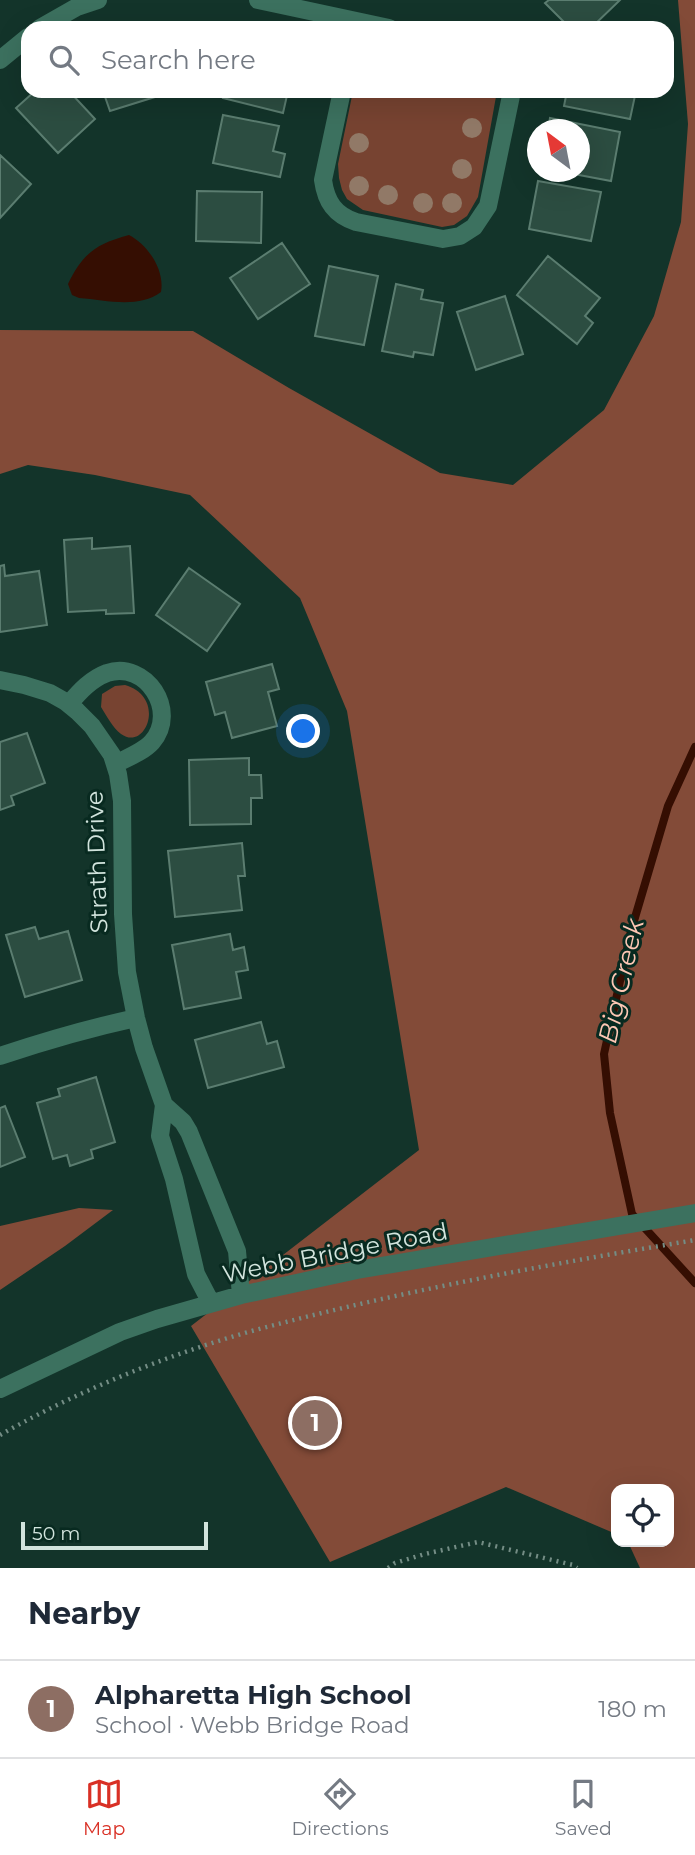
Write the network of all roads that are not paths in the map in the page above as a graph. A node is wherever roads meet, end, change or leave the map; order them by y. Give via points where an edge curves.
1 (98, 0) edge
2 (258, 0) edge
3 (52, 21) edge
4 (340, 21) edge
5 (21, 43) edge
6 (0, 61) edge
7 (341, 98) edge
8 (511, 98) edge
9 (0, 680) edge
10 (69, 704) junction
11 (115, 764) junction
12 (136, 1018) junction
13 (0, 1056) edge
14 (164, 1105) junction
15 (200, 1159) junction
16 (171, 1169) junction
17 (695, 1213) edge
18 (241, 1295) junction
19 (211, 1303) junction
20 (0, 1389) edge

1 - 3 street
2 - 4 street
5 - 6 street
7 - 8 street via 323,180 330,204 356,222 443,239 474,227 488,206
9 - 10 street, Strath Drive via 50,693
10 - 11 street, Strath Drive via 103,740
10 - 11 street via 90,682 110,672 130,673 150,684 162,706 160,731 152,743
11 - 12 street, Strath Drive via 122,801 127,972
12 - 13 street
12 - 14 street, Strath Drive
14 - 15 street, Strath Drive via 183,1122
14 - 16 street, Strath Drive via 160,1136
15 - 16 street
15 - 18 street, Strath Drive via 237,1251
16 - 19 street, Strath Drive via 196,1274
17 - 18 street, Webb Bridge Road via 356,1270
18 - 19 street, Webb Bridge Road
19 - 20 street, Webb Bridge Road via 120,1332

